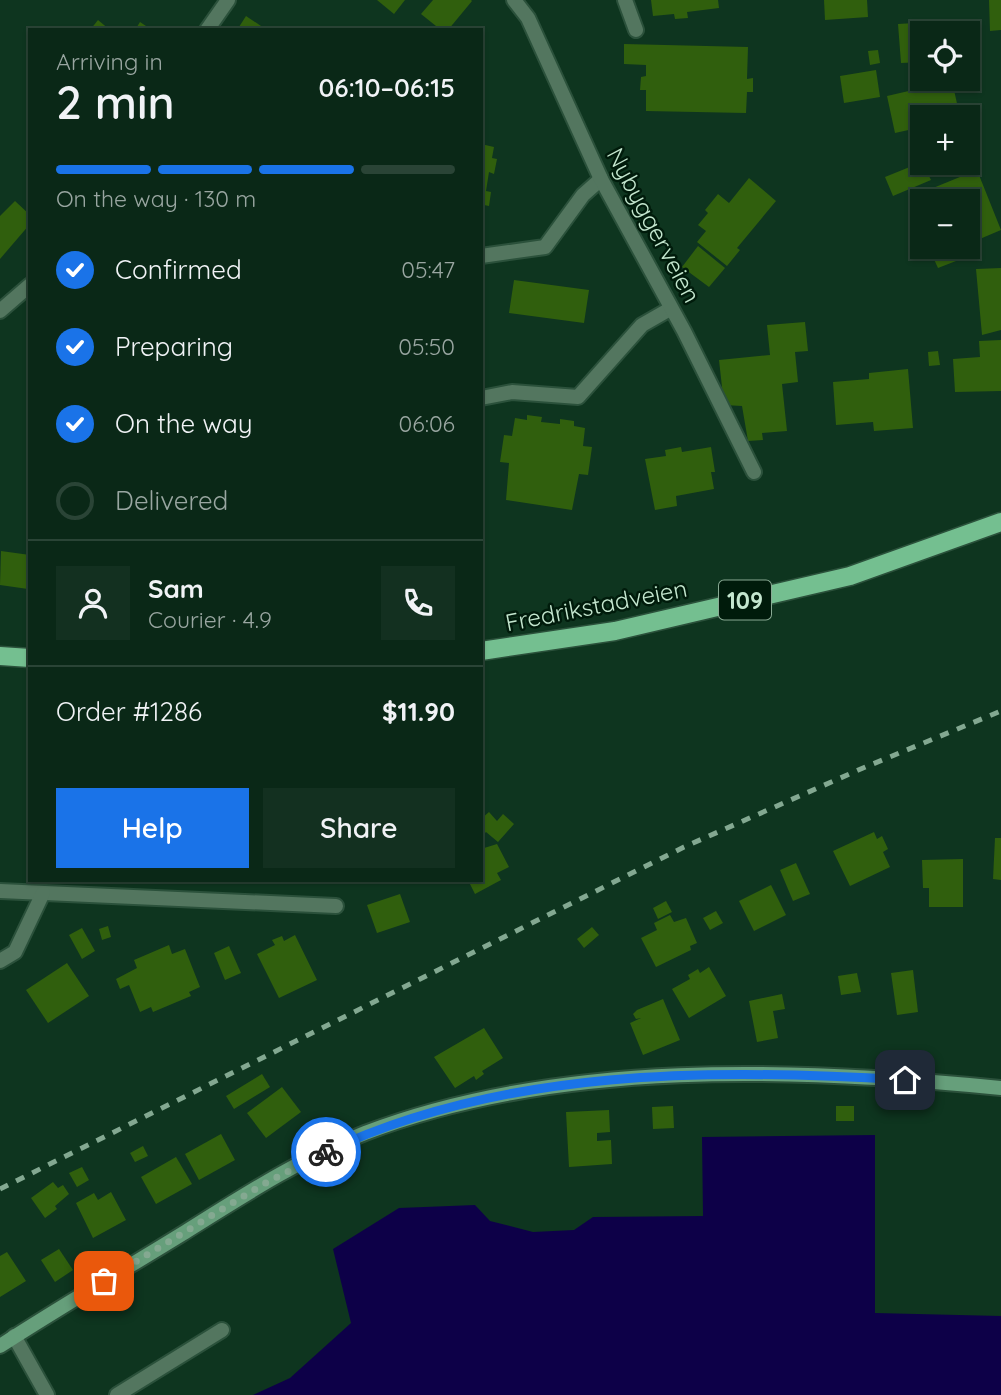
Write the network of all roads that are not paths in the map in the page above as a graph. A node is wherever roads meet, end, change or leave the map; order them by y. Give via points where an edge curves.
1 (228, 0) edge
2 (514, 0) edge
3 (625, 0) edge
4 (207, 28) edge
5 (636, 30) dead end
6 (601, 179) junction
7 (483, 256) edge
8 (28, 287) edge
9 (670, 309) junction
10 (0, 311) edge
11 (483, 398) edge
12 (754, 472) dead end
13 (1001, 522) edge
14 (483, 651) edge
15 (0, 656) edge
16 (28, 658) edge
17 (0, 891) edge
18 (43, 893) junction
19 (336, 906) dead end
20 (0, 961) edge
21 (1001, 1088) edge
22 (222, 1330) dead end
23 (14, 1336) junction
24 (0, 1346) edge
25 (47, 1395) edge
26 (117, 1395) edge

1 - 4 street
2 - 6 street, Nybyggerveien via 528,18
3 - 5 street
6 - 7 street via 583,195 545,247
6 - 9 street, Nybyggerveien
8 - 10 street
9 - 11 street via 642,325 578,397 512,392
9 - 12 street, Nybyggerveien
13 - 14 main road, Fredrikstadveien / 109 via 849,576 615,631
15 - 16 main road
17 - 18 street
18 - 19 street
18 - 20 street via 15,952
21 - 23 main road via 750,1074 619,1081 466,1103 364,1134 316,1156
22 - 26 street
23 - 24 main road
23 - 25 street

